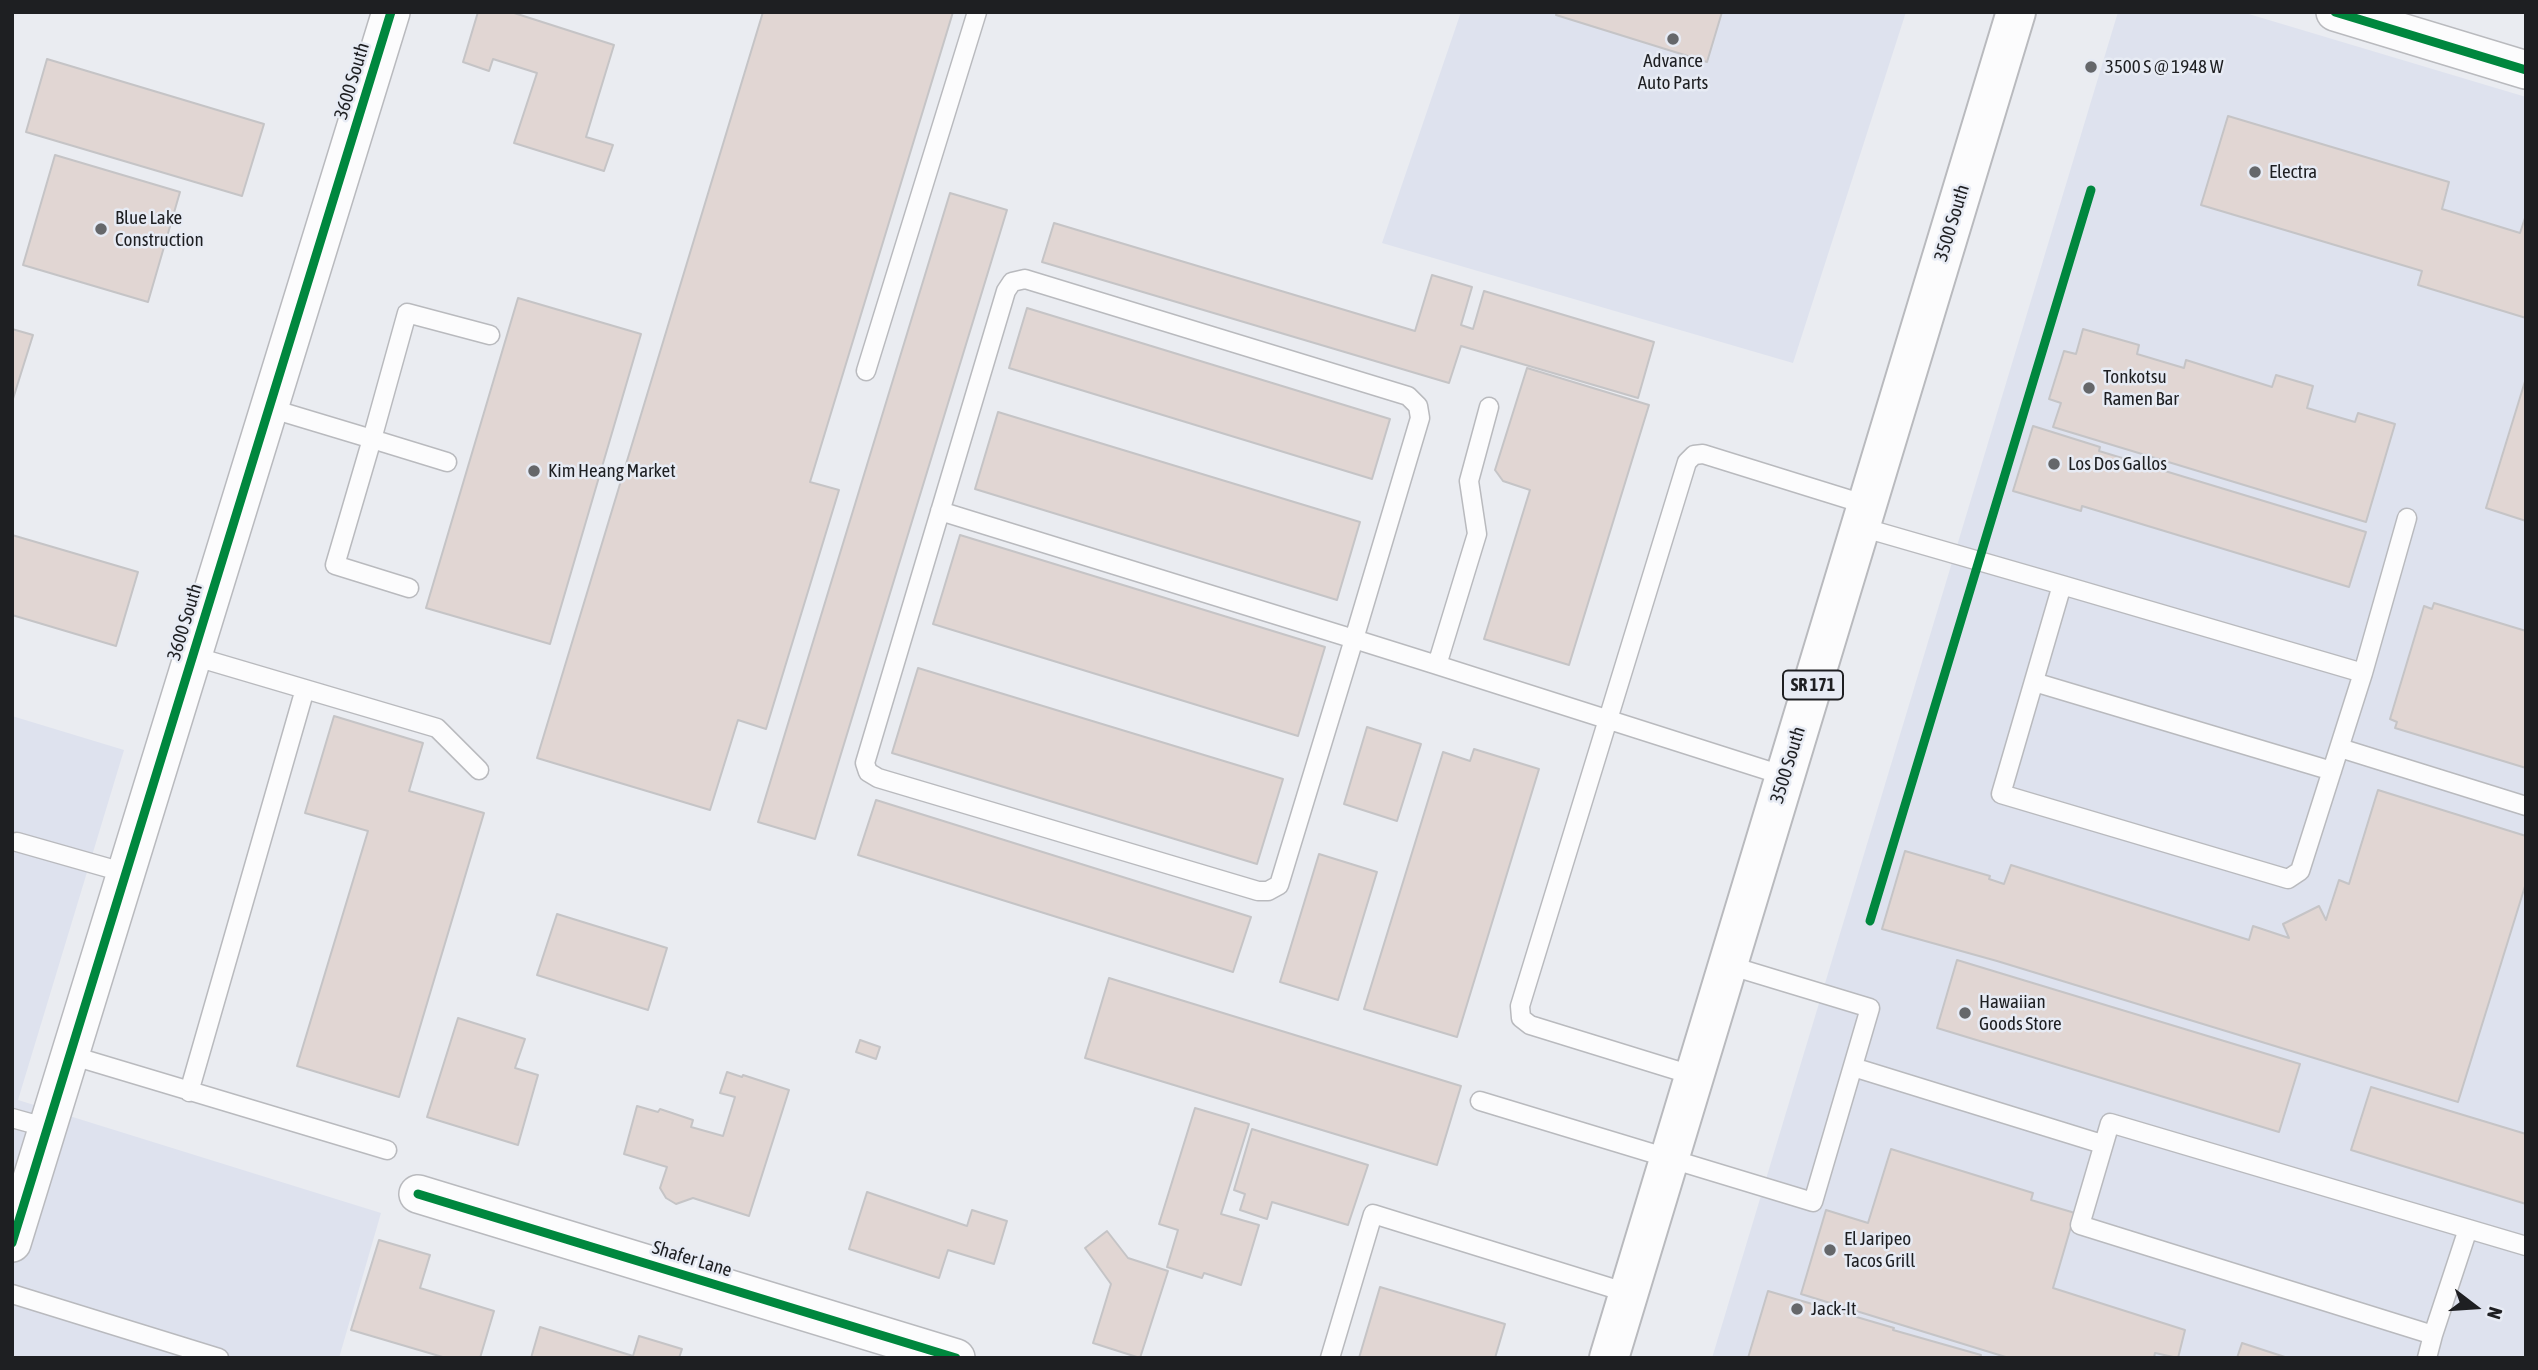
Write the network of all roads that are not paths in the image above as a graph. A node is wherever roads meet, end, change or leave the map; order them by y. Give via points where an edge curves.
1 (391, 12) edge
2 (977, 12) edge
3 (2016, 12) edge
4 (2335, 12) edge
5 (2526, 70) edge
6 (489, 335) dead end
7 (866, 371) dead end
8 (1489, 407) dead end
9 (269, 408) junction
10 (372, 439) junction
11 (447, 462) dead end
12 (940, 511) junction
13 (1864, 516) junction
14 (2407, 518) dead end
15 (2062, 585) junction
16 (409, 588) dead end
17 (1354, 639) junction
18 (193, 656) junction
19 (1437, 665) junction
20 (2363, 673) junction
21 (2034, 682) junction
22 (305, 689) junction
23 (1608, 719) junction
24 (2340, 748) junction
25 (479, 770) dead end
26 (2332, 771) junction
27 (1785, 776) junction
28 (2526, 806) edge
29 (17, 842) dead end
30 (126, 873) junction
31 (1728, 965) junction
32 (70, 1055) junction
33 (1853, 1067) junction
34 (1695, 1076) junction
35 (190, 1092) junction
36 (1480, 1101) dead end
37 (12, 1118) edge
38 (48, 1128) junction
39 (2102, 1144) junction
40 (387, 1150) dead end
41 (1669, 1160) junction
42 (418, 1194) dead end
43 (2468, 1229) junction
44 (12, 1243) edge
45 (2526, 1246) edge
46 (1628, 1293) junction
47 (12, 1294) edge
48 (2433, 1335) junction
49 (219, 1358) edge
50 (956, 1358) edge
51 (1330, 1358) edge
52 (1609, 1358) edge
53 (2427, 1358) edge

1 - 9 street, 3600 South
2 - 7 lane
3 - 13 main road, 3500 South / SR 171
4 - 5 street
6 - 10 lane via 407,313
8 - 19 lane via 1469,481 1477,534
9 - 10 lane
9 - 18 street, 3600 South
10 - 11 lane
10 - 16 lane via 335,565
12 - 17 lane
12 - 17 lane via 1012,282 1025,279 1408,396 1418,406 1420,418
12 - 17 lane via 865,762 868,772 878,778 1268,891 1279,885
13 - 15 lane
13 - 23 lane via 1703,454 1694,455 1687,462
13 - 27 main road, 3500 South / SR 171
14 - 20 lane
15 - 20 lane
15 - 21 lane
17 - 19 lane
18 - 22 lane
18 - 30 street, 3600 South
19 - 23 lane
20 - 24 lane
21 - 26 lane
21 - 26 lane via 2001,794 2288,879 2300,872
22 - 25 lane via 437,728
22 - 35 lane
23 - 27 lane
23 - 34 lane via 1520,1006 1521,1018 1530,1025
24 - 26 lane
24 - 28 lane
27 - 31 main road, 3500 South / SR 171
29 - 30 lane
30 - 32 street, 3600 South
31 - 33 lane via 1870,1007
31 - 34 main road, 3500 South / SR 171
32 - 35 lane
32 - 38 street, 3600 South
33 - 39 lane
33 - 41 lane via 1813,1202
34 - 41 main road, 3500 South / SR 171
35 - 40 lane
36 - 41 lane
37 - 38 lane
38 - 44 street, 3600 South
39 - 43 lane via 2109,1123
39 - 48 lane via 2080,1225
41 - 46 main road, 3500 South / SR 171
42 - 50 street, Shafer Lane
43 - 45 lane
43 - 48 lane
46 - 51 lane via 1373,1214
46 - 52 main road, 3500 South / SR 171
47 - 49 lane
48 - 53 lane

